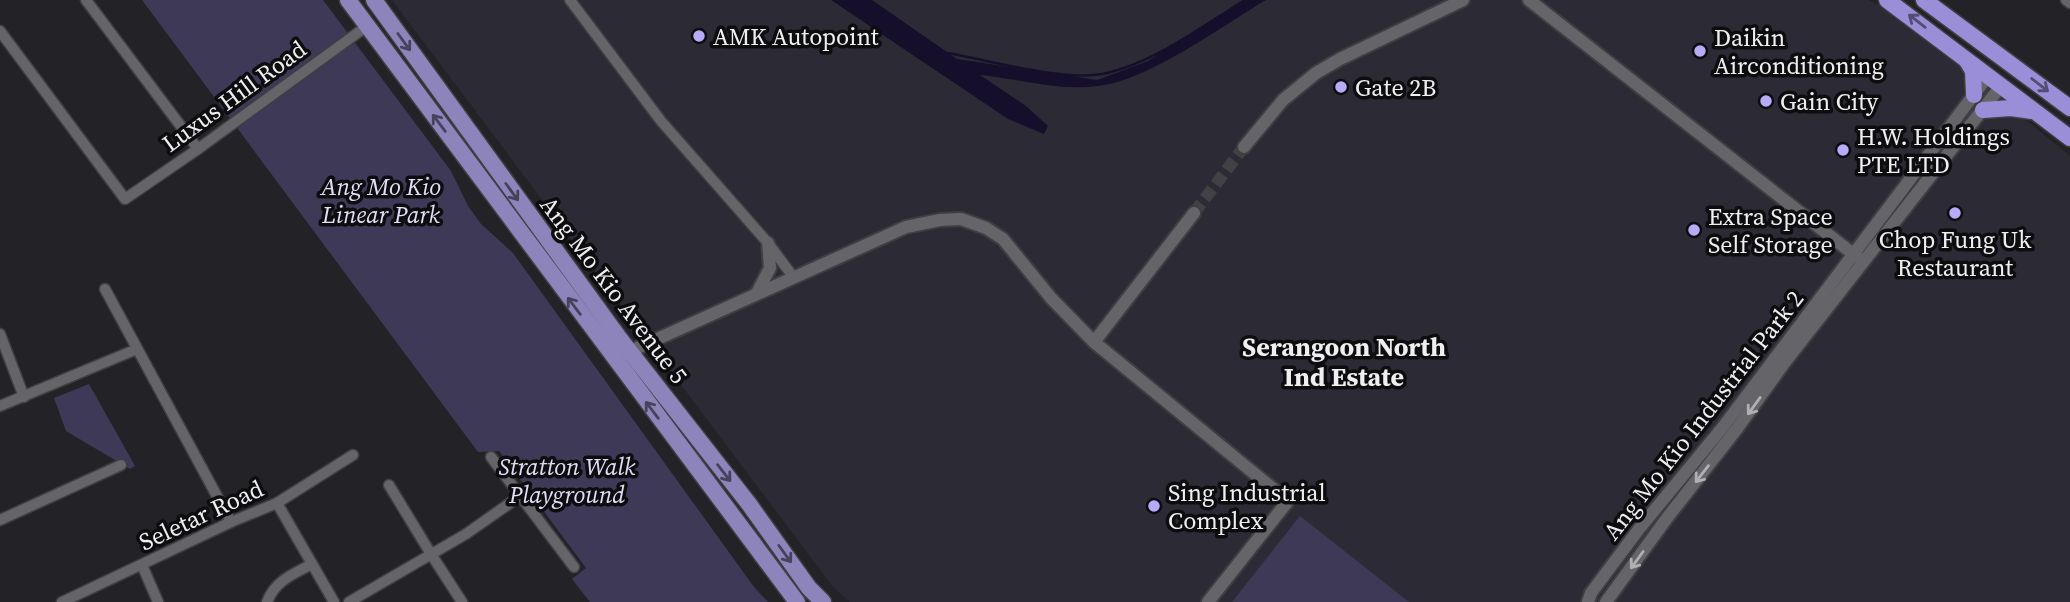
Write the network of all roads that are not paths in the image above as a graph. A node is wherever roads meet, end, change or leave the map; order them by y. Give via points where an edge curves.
1 (86, 0) edge
2 (348, 0) edge
3 (374, 0) edge
4 (570, 0) edge
5 (1463, 0) edge
6 (1529, 0) edge
7 (1887, 0) edge
8 (1924, 0) edge
9 (2066, 0) edge
10 (2070, 3) edge
11 (367, 26) junction
12 (0, 30) edge
13 (1966, 60) junction
14 (430, 77) junction
15 (1995, 81) junction
16 (1974, 95) junction
17 (421, 99) junction
18 (2070, 108) edge
19 (1983, 110) junction
20 (2034, 112) junction
21 (2070, 138) edge
22 (1244, 147) tunnel mouth
23 (198, 149) junction
24 (1194, 213) tunnel mouth
25 (768, 243) junction
26 (1858, 258) junction
27 (794, 278) junction
28 (105, 289) dead end
29 (757, 294) junction
30 (0, 334) edge
31 (1094, 342) junction
32 (136, 349) junction
33 (628, 350) junction
34 (615, 360) junction
35 (24, 397) junction
36 (0, 406) edge
37 (353, 456) dead end
38 (491, 457) dead end
39 (121, 465) dead end
40 (389, 485) dead end
41 (520, 496) junction
42 (277, 503) junction
43 (0, 520) edge
44 (231, 522) junction
45 (430, 554) junction
46 (312, 564) junction
47 (142, 565) junction
48 (574, 567) dead end
49 (62, 602) edge
50 (158, 602) edge
51 (267, 602) edge
52 (334, 602) edge
53 (349, 602) edge
54 (463, 602) edge
55 (797, 602) edge
56 (823, 602) edge
57 (1208, 602) edge
58 (1588, 602) edge
59 (1606, 602) edge

1 - 23 street
2 - 11 main road, Ang Mo Kio Avenue 5
3 -> 14 main road, Ang Mo Kio Avenue 5
4 - 25 street via 661,121
5 - 22 street via 1316,73 1283,100
6 - 26 street
13 -> 7 highway
8 -> 18 highway
9 - 10 street
11 - 17 main road, Ang Mo Kio Avenue 5
11 - 23 street, Luxus Hill Road
12 - 23 street, Luxus Hill Road via 125,199
13 - 15 highway
13 - 16 highway via 1973,71
14 - 17 main road
14 -> 33 main road, Ang Mo Kio Avenue 5
15 - 16 street, Ang Mo Kio Industrial Park 2
15 - 19 street, Ang Mo Kio Industrial Park 2
15 - 20 highway
16 - 26 street, Ang Mo Kio Industrial Park 2
34 -> 17 main road, Ang Mo Kio Avenue 5
19 - 20 highway
19 - 26 street, Ang Mo Kio Industrial Park 2
20 - 21 highway
24 - 31 street
25 - 27 street
25 - 29 street via 770,268
26 - 58 street, Ang Mo Kio Industrial Park 2 via 1639,528
26 -> 59 street, Ang Mo Kio Industrial Park 2
27 - 29 street
27 - 31 street via 906,227 961,219 1003,239
28 - 32 street
29 - 33 street
30 - 35 street
31 - 57 street via 1288,501
32 - 35 street
32 - 44 street
33 - 34 street
33 -> 56 main road, Ang Mo Kio Avenue 5
55 -> 34 main road, Ang Mo Kio Avenue 5
35 - 36 street
37 - 42 street, Seletar Road
38 - 41 street
39 - 43 street
40 - 45 street
41 - 45 street
41 - 48 street
42 - 44 street, Seletar Road
42 - 46 street
44 - 47 street, Seletar Road
45 - 53 street
45 - 54 street
46 - 51 street via 280,581
46 - 52 street
47 - 49 street, Seletar Road
47 - 50 street

